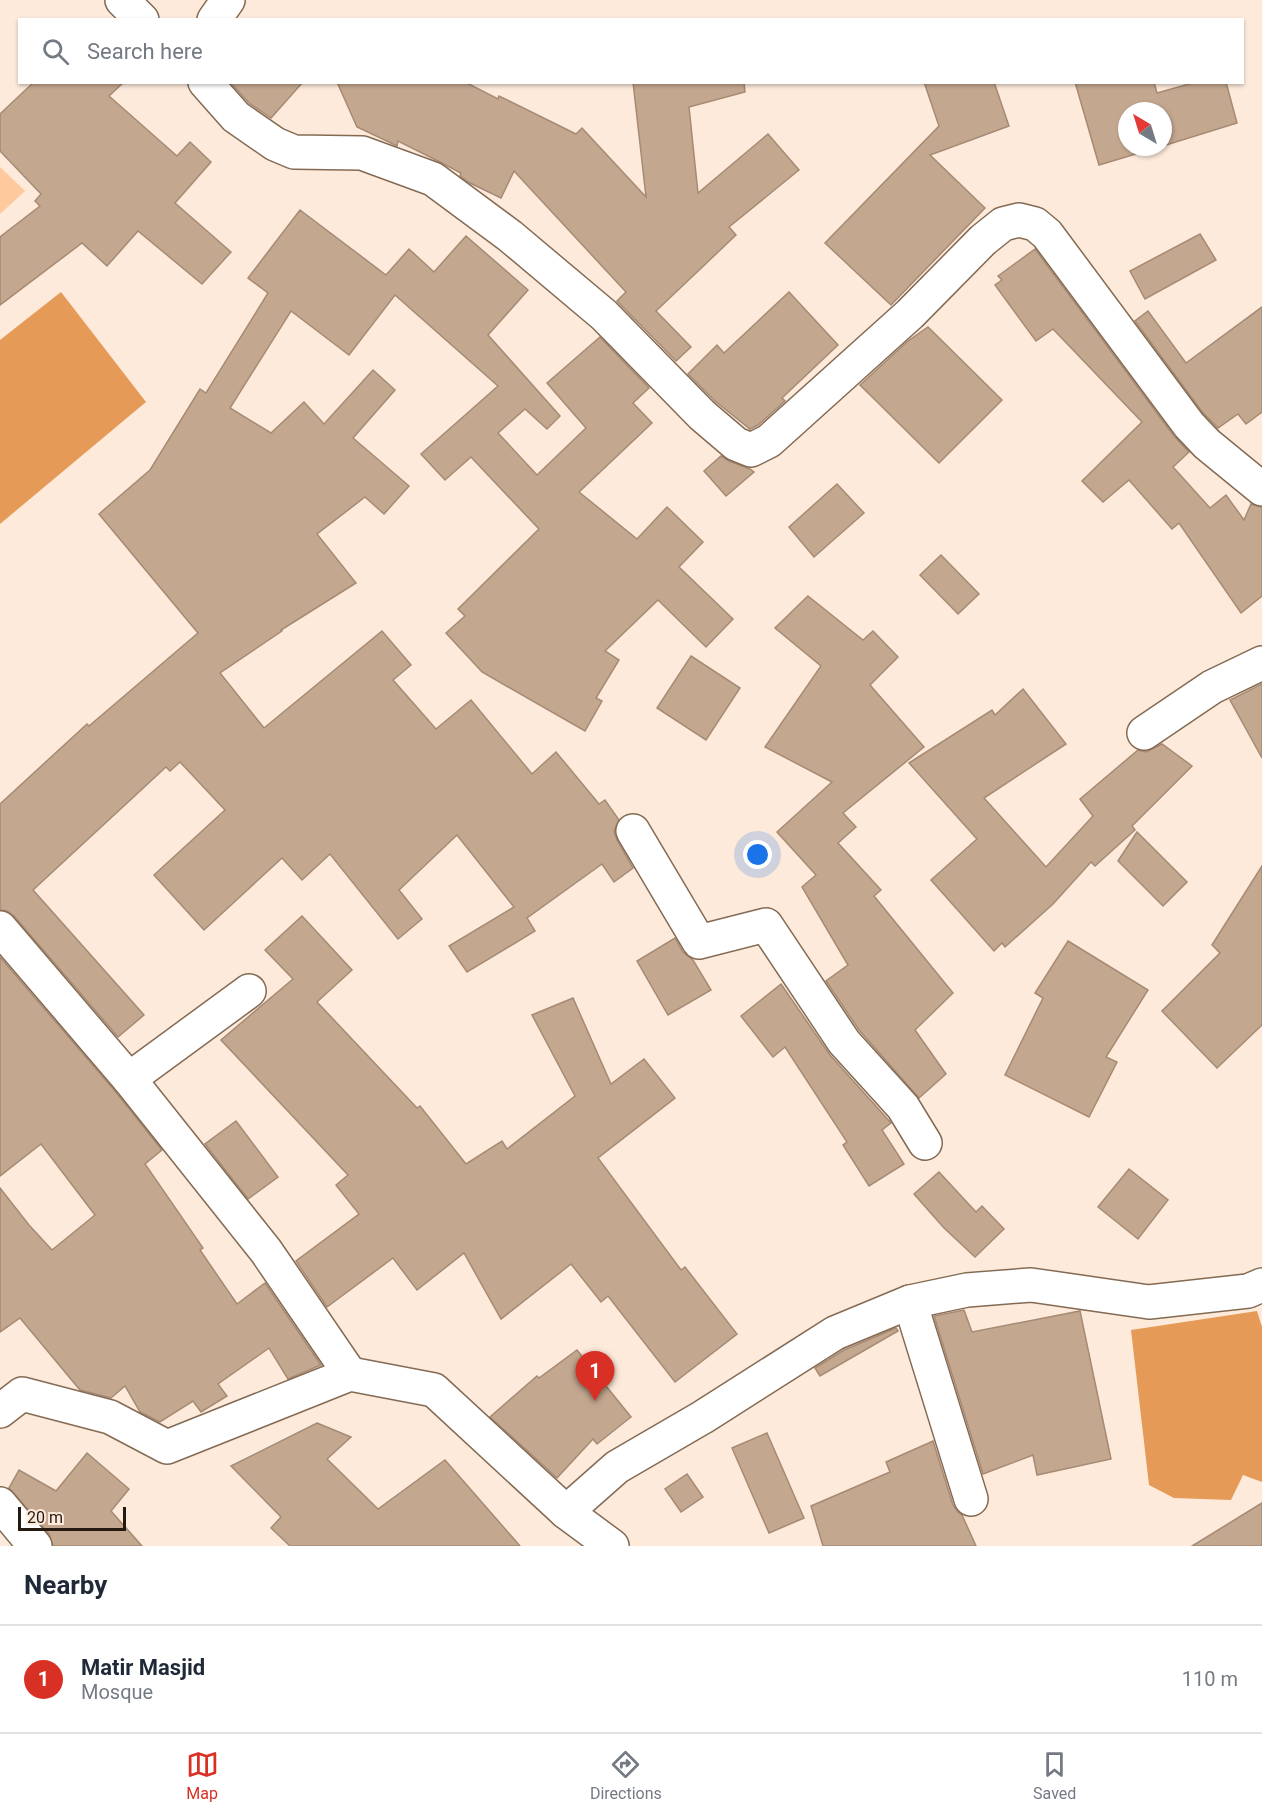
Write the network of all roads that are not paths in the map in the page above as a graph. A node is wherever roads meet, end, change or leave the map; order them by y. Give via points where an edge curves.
1 (122, 0) edge
2 (228, 0) edge
3 (140, 18) edge
4 (215, 18) edge
5 (207, 84) edge
6 (1262, 489) edge
7 (1262, 663) edge
8 (1144, 733) dead end
9 (633, 831) dead end
10 (0, 928) edge
11 (249, 992) dead end
12 (129, 1079) junction
13 (925, 1143) dead end
14 (1262, 1285) edge
15 (910, 1302) junction
16 (350, 1374) junction
17 (0, 1411) edge
18 (971, 1499) dead end
19 (0, 1504) edge
20 (566, 1512) junction
21 (35, 1546) edge
22 (612, 1546) edge

1 - 3 street
2 - 4 street
5 - 6 street via 236,117 275,144 294,152 362,153 432,179 510,236 604,315 702,415 736,444 751,450 769,441 1003,224 1019,220 1035,224 1071,264 1189,425
7 - 8 street via 1212,687
9 - 13 street via 699,942 766,925 844,1042 903,1107
10 - 12 street
11 - 12 street
12 - 16 street via 266,1251
14 - 15 street via 1248,1291 1149,1302 1031,1285 967,1290
15 - 18 street
15 - 20 street via 835,1333 703,1418 616,1467
16 - 17 street via 167,1447 110,1417 22,1394
16 - 20 street via 434,1390
19 - 21 street
20 - 22 street

